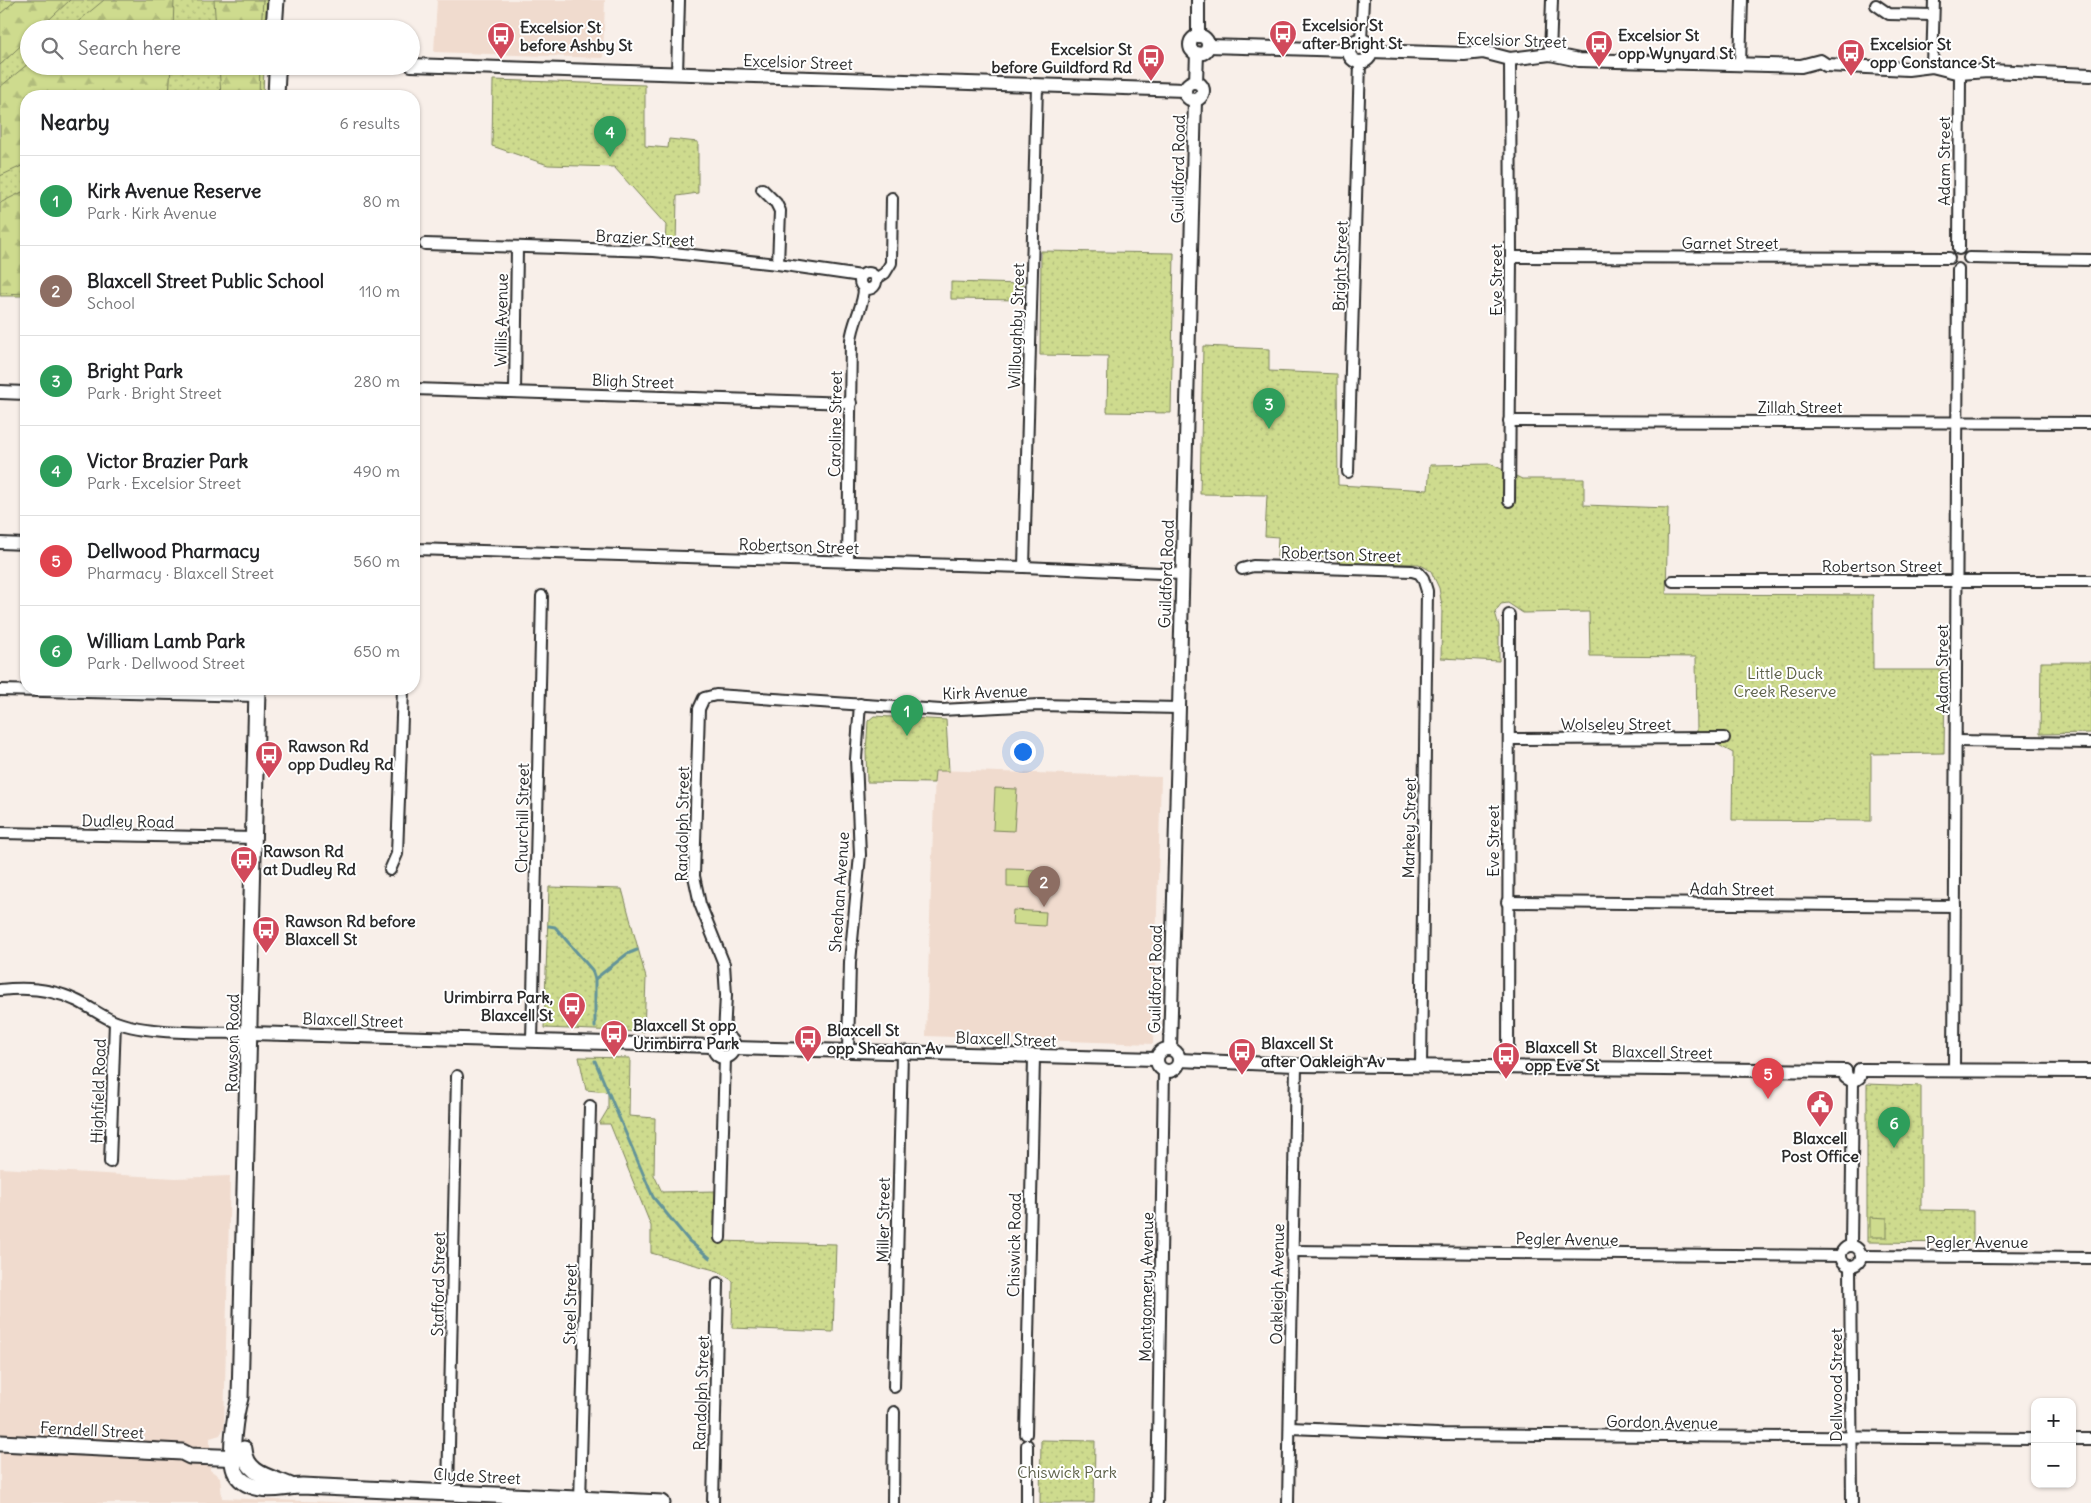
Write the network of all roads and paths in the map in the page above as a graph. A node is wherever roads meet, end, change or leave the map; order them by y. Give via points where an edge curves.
1 (276, 0) edge
2 (285, 0) edge
3 (679, 0) edge
4 (1198, 0) edge
5 (1363, 0) edge
6 (1552, 0) edge
7 (1742, 0) edge
8 (1934, 0) edge
9 (1876, 6) dead end
10 (1934, 15) junction
11 (276, 20) edge
12 (285, 20) edge
13 (1198, 36) junction
14 (1361, 40) junction
15 (1208, 46) junction
16 (1350, 50) junction
17 (1371, 51) junction
18 (1197, 53) junction
19 (1550, 54) junction
20 (1510, 59) junction
21 (1360, 62) junction
22 (1740, 64) junction
23 (420, 65) edge
24 (1932, 66) junction
25 (1960, 73) junction
26 (677, 74) junction
27 (273, 75) edge
28 (277, 75) edge
29 (283, 75) edge
30 (2091, 75) edge
31 (1196, 82) junction
32 (1038, 86) junction
33 (272, 90) edge
34 (276, 90) edge
35 (282, 90) edge
36 (1185, 90) junction
37 (1196, 100) junction
38 (762, 189) dead end
39 (892, 198) dead end
40 (426, 244) dead end
41 (517, 248) junction
42 (1959, 249) junction
43 (1511, 257) junction
44 (1949, 258) junction
45 (1969, 258) junction
46 (2091, 260) edge
47 (778, 264) junction
48 (1958, 269) junction
49 (861, 276) junction
50 (876, 279) junction
51 (864, 288) junction
52 (420, 389) edge
53 (0, 392) edge
54 (514, 392) junction
55 (20, 393) edge
56 (851, 403) junction
57 (1509, 421) junction
58 (1958, 422) junction
59 (2091, 423) edge
60 (1348, 472) dead end
61 (1508, 501) dead end
62 (0, 543) edge
63 (20, 544) edge
64 (420, 549) edge
65 (848, 562) junction
66 (1024, 567) junction
67 (1242, 569) dead end
68 (1182, 574) junction
69 (1673, 580) dead end
70 (1957, 581) junction
71 (2091, 581) edge
72 (1427, 591) joint
73 (542, 596) dead end
74 (1509, 615) dead end
75 (0, 690) edge
76 (20, 690) edge
77 (257, 695) edge
78 (403, 695) edge
79 (704, 698) joint
80 (860, 704) junction
81 (1178, 708) junction
82 (1724, 738) dead end
83 (1509, 739) junction
84 (1956, 741) junction
85 (2091, 743) edge
86 (0, 833) edge
87 (255, 838) junction
88 (390, 870) dead end
89 (1508, 902) junction
90 (1955, 906) junction
91 (0, 990) edge
92 (115, 1022) junction
93 (250, 1033) junction
94 (724, 1036) junction
95 (532, 1041) junction
96 (714, 1046) junction
97 (734, 1048) junction
98 (1170, 1049) junction
99 (848, 1051) junction
100 (902, 1053) junction
101 (724, 1057) junction
102 (1034, 1057) junction
103 (1156, 1059) junction
104 (1179, 1060) junction
105 (1296, 1064) junction
106 (1421, 1066) junction
107 (1508, 1067) junction
108 (1954, 1070) junction
109 (1164, 1071) junction
110 (2091, 1071) edge
111 (457, 1076) dead end
112 (1849, 1076) junction
113 (590, 1106) dead end
114 (110, 1162) dead end
115 (720, 1238) dead end
116 (1851, 1246) junction
117 (1292, 1252) junction
118 (1841, 1256) junction
119 (1862, 1256) junction
120 (2091, 1258) edge
121 (1850, 1266) junction
122 (718, 1283) dead end
123 (894, 1387) dead end
124 (894, 1412) dead end
125 (1290, 1428) junction
126 (1026, 1434) dead end
127 (1851, 1438) junction
128 (2031, 1439) edge
129 (2076, 1439) edge
130 (2091, 1439) edge
131 (0, 1443) edge
132 (1027, 1445) dead end
133 (239, 1454) junction
134 (448, 1492) junction
135 (386, 1496) edge
136 (580, 1501) edge
137 (662, 1503) edge
138 (713, 1503) edge
139 (893, 1503) edge
140 (1026, 1503) edge
141 (1157, 1503) edge
142 (1288, 1503) edge
143 (1852, 1503) edge

1 - 11 main road
2 - 12 main road
3 - 26 street
4 - 13 street
5 - 14 street
6 - 19 street
7 - 22 street
8 - 10 street
9 - 10 street via 1890,14
10 - 24 street
13 - 15 street via 1205,38
13 - 18 street via 1190,42
14 - 16 street via 1353,43
14 - 17 street via 1368,43
15 - 16 street
15 - 18 street via 1205,51
16 - 21 street via 1352,58
17 - 20 street, Excelsior Street via 1483,52
17 - 21 street via 1368,59
18 - 31 street
19 - 20 street, Excelsior Street
19 - 22 street, Excelsior Street via 1579,60
20 - 43 street, Eve Street
21 - 60 street, Bright Street
22 - 24 street, Excelsior Street via 1802,66 1820,61 1826,66 1908,69
23 - 26 street, Excelsior Street
24 - 25 street, Excelsior Street
25 - 30 street, Excelsior Street
25 - 42 street, Adam Street
26 - 32 street, Excelsior Street
27 - 33 main road
28 - 34 main road
29 - 35 main road
31 - 36 street via 1190,82
31 - 37 street via 1202,85 1203,91
32 - 36 street, Excelsior Street
32 - 66 street, Willoughby Street
36 - 37 street via 1188,98
37 - 68 street, Guildford Road
38 - 47 street via 780,211
39 - 50 street via 891,263 886,274
40 - 41 street, Brazier Street
41 - 47 street, Brazier Street via 654,251
41 - 54 street, Willis Avenue
42 - 44 street via 1953,251
42 - 45 street
43 - 44 street, Garnet Street
43 - 57 street, Eve Street
44 - 48 street via 1952,266
45 - 46 street
45 - 48 street via 1967,265
47 - 49 street, Brazier Street
48 - 58 street, Adam Street
49 - 50 street via 871,273
49 - 51 street
50 - 51 street via 874,286
51 - 56 street, Caroline Street via 864,298 852,334
52 - 54 street, Bligh Street
53 - 55 street
54 - 56 street, Bligh Street
56 - 65 street, Caroline Street
57 - 58 street, Zillah Street
57 - 61 street, Eve Street
58 - 59 street, Zillah Street
58 - 70 street, Adam Street
62 - 63 street
64 - 65 street, Robertson Street
65 - 66 street, Robertson Street
66 - 68 street, Robertson Street
67 - 72 street, Robertson Street via 1253,566 1412,572 1423,578
68 - 81 street, Guildford Road
69 - 70 street, Robertson Street
70 - 71 street, Robertson Street
70 - 84 street, Adam Street
72 - 106 street, Markey Street
73 - 95 street, Churchill Street
74 - 83 street, Eve Street
75 - 76 street
77 - 87 main road, Rawson Road
78 - 88 street via 397,854
79 - 80 street, Kirk Avenue via 716,695
79 - 94 street, Randolph Street via 699,709 694,876 700,904 724,964
80 - 81 street, Kirk Avenue via 941,710 1039,705
80 - 99 street, Sheahan Avenue via 856,759 860,855 850,962
81 - 98 street, Guildford Road
82 - 83 street, Wolseley Street
83 - 89 street, Eve Street
84 - 85 street
84 - 90 street, Adam Street
86 - 87 street, Dudley Road
87 - 93 main road, Rawson Road
89 - 90 street, Adah Street
89 - 107 street, Eve Street
90 - 108 street, Adam Street
91 - 92 street, Blaxcell Street via 33,988 56,992
92 - 93 street, Blaxcell Street via 147,1029
92 - 114 street, Highfield Road
93 - 95 street, Blaxcell Street
93 - 133 main road, Rawson Road via 240,1398 245,1412
94 - 96 street via 716,1040
94 - 97 street via 731,1039
95 - 96 street, Blaxcell Street
96 - 101 street via 717,1054
97 - 99 street, Blaxcell Street
97 - 101 street
98 - 103 street via 1159,1052
98 - 104 street
99 - 100 street, Blaxcell Street
100 - 102 street, Blaxcell Street
100 - 123 street, Miller Street
101 - 115 street
102 - 103 street, Blaxcell Street
102 - 126 street, Chiswick Road
103 - 109 street
104 - 105 street, Blaxcell Street
104 - 109 street via 1175,1068
105 - 106 street, Blaxcell Street
105 - 117 street, Oakleigh Avenue
106 - 107 street, Blaxcell Street
107 - 112 street, Blaxcell Street
108 - 110 street
108 - 112 street, Blaxcell Street via 1860,1070 1852,1065 1848,1067
109 - 141 street, Montgomery Avenue
111 - 134 street, Stafford Street
112 - 116 street
113 - 136 street, Steel Street
116 - 118 street via 1846,1247
116 - 119 street via 1859,1249
117 - 118 street, Pegler Avenue
117 - 125 street, Oakleigh Avenue
118 - 121 street via 1843,1262
119 - 120 street, Pegler Avenue
119 - 121 street via 1857,1264
121 - 127 street, Dellwood Street
122 - 138 street, Randolph Street
124 - 139 street
125 - 127 street, Gordon Avenue via 1438,1434
125 - 142 street, Oakleigh Avenue
127 - 128 street, Gordon Avenue
127 - 143 street, Dellwood Street
129 - 130 street
131 - 133 main road, Ferndell Street via 182,1452 191,1447
132 - 140 street
133 - 135 main road, Clyde Street via 256,1472 291,1486
134 - 135 main road, Clyde Street
134 - 136 main road, Clyde Street
136 - 137 main road, Clyde Street

